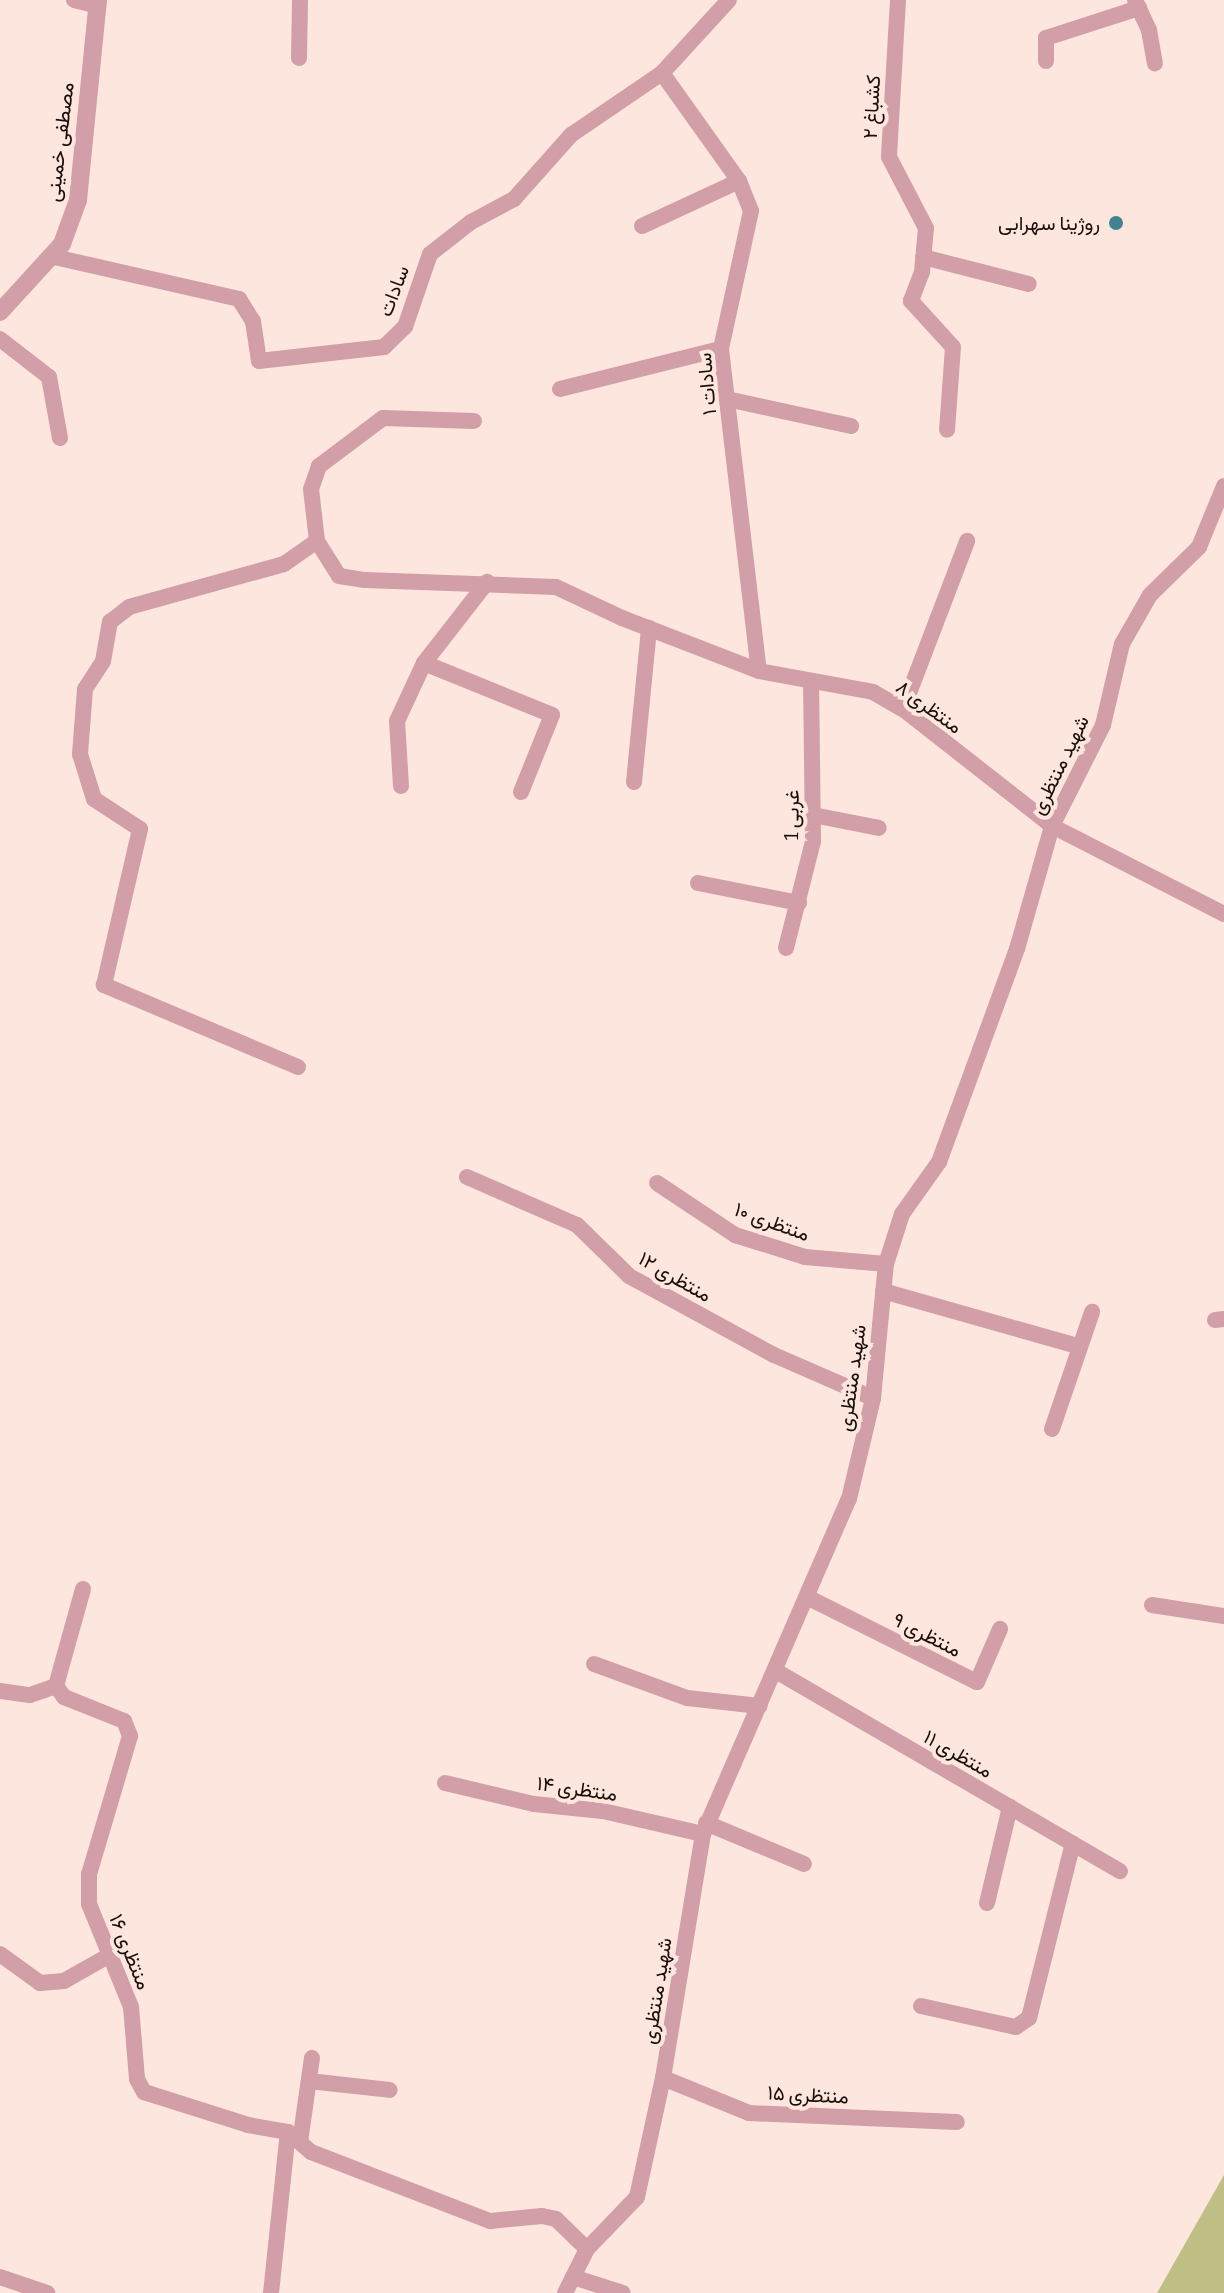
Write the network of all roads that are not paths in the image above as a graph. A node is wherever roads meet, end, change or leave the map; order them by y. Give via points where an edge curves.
1 (74, 0) edge
2 (300, 0) edge
3 (729, 0) edge
4 (898, 0) edge
5 (98, 3) edge
6 (1137, 4) edge
7 (299, 58) dead end
8 (1046, 61) dead end
9 (1155, 63) dead end
10 (662, 73) junction
11 (739, 181) junction
12 (642, 226) dead end
13 (50, 256) junction
14 (923, 257) junction
15 (1029, 284) dead end
16 (7, 293) edge
17 (0, 312) edge
18 (0, 339) edge
19 (721, 349) junction
20 (560, 389) dead end
21 (727, 399) junction
22 (474, 421) dead end
23 (851, 426) dead end
24 (947, 430) dead end
25 (60, 438) dead end
26 (1224, 486) edge
27 (317, 541) junction
28 (967, 541) dead end
29 (487, 582) junction
30 (649, 628) junction
31 (424, 663) junction
32 (759, 671) junction
33 (811, 681) junction
34 (903, 709) junction
35 (634, 782) dead end
36 (401, 786) dead end
37 (521, 792) dead end
38 (813, 815) junction
39 (1052, 826) junction
40 (879, 828) dead end
41 (698, 883) dead end
42 (799, 903) junction
43 (1224, 914) edge
44 (786, 948) dead end
45 (298, 1067) dead end
46 (467, 1177) dead end
47 (657, 1183) dead end
48 (886, 1264) junction
49 (883, 1291) junction
50 (1092, 1312) dead end
51 (1078, 1346) junction
52 (873, 1398) junction
53 (1052, 1429) dead end
54 (83, 1589) dead end
55 (807, 1597) junction
56 (1152, 1605) dead end
57 (1224, 1616) edge
58 (1000, 1629) dead end
59 (594, 1664) dead end
60 (776, 1671) junction
61 (56, 1686) junction
62 (0, 1691) edge
63 (760, 1706) junction
64 (445, 1783) dead end
65 (1010, 1807) junction
66 (704, 1828) junction
67 (1073, 1843) junction
68 (804, 1864) dead end
69 (1120, 1871) dead end
70 (987, 1903) dead end
71 (0, 1954) edge
72 (110, 1955) junction
73 (921, 2006) dead end
74 (312, 2058) dead end
75 (663, 2078) junction
76 (309, 2081) junction
77 (390, 2090) dead end
78 (957, 2122) dead end
79 (294, 2137) junction
80 (587, 2249) junction
81 (0, 2277) edge
82 (573, 2277) junction
83 (47, 2293) edge
84 (271, 2293) edge
85 (565, 2293) edge
86 (623, 2293) edge

1 - 5 street
2 - 7 street
3 - 10 street, سادات
4 - 14 street, کشباغ ۲ via 889,157 926,228
5 - 13 street, مصطفی خمینی via 78,200 62,244
6 - 8 street via 1046,38
6 - 9 street
10 - 11 street, سادات ۱
10 - 13 street, سادات via 571,135 514,199 471,222 430,254 405,327 384,347 259,361 253,321 239,299
11 - 12 street
11 - 19 street, سادات ۱ via 751,211
13 - 16 street, مصطفی خمینی
14 - 15 street
14 - 24 street, کشباغ ۲ via 911,301 953,347
16 - 17 street, مصطفی خمینی
18 - 25 street via 49,377
19 - 20 street
19 - 21 street, سادات ۱
21 - 23 street
21 - 32 street, سادات ۱
22 - 27 street via 383,418 319,466 311,489
26 - 39 street, شهید منتظری via 1199,547 1150,595 1122,644 1103,725
27 - 29 street, منتظری ۸ via 339,576
27 - 45 street via 284,564 129,607 110,622 103,661 85,689 80,754 94,799 140,829 104,985
28 - 34 street
29 - 30 street, منتظری ۸ via 556,587
29 - 31 street
30 - 32 street, منتظری ۸
30 - 35 street
31 - 36 street via 397,721
31 - 37 street via 552,715
32 - 33 street, منتظری ۸
33 - 34 street, منتظری ۸ via 873,692
33 - 38 street, غربی 1
34 - 39 street, منتظری ۸
38 - 40 street
38 - 42 street, غربی 1 via 813,841
39 - 43 street, منتظری ۸
39 - 48 street, شهید منتظری via 1017,949 939,1162 902,1214
41 - 42 street
42 - 44 street, غربی 1
46 - 52 street, منتظری ۱۲ via 577,1225 629,1276 774,1355
47 - 48 street, منتظری ۱۰ via 735,1235 805,1257
48 - 49 street, شهید منتظری
49 - 51 street
49 - 52 street, شهید منتظری
50 - 51 street
51 - 53 street
52 - 55 street, شهید منتظری via 849,1499
54 - 61 street
55 - 58 street, منتظری ۹ via 977,1682
55 - 60 street, شهید منتظری
56 - 57 street
59 - 63 street via 687,1698
60 - 63 street, شهید منتظری
60 - 65 street, منتظری ۱۱
61 - 62 street via 30,1695
61 - 72 street, منتظری ۱۶ via 64,1697 124,1721 130,1736 89,1874 89,1904
63 - 66 street, شهید منتظری
64 - 66 street, منتظری ۱۴ via 534,1804
65 - 67 street, منتظری ۱۱
65 - 70 street
66 - 68 street, منتظری ۱۴
66 - 75 street, شهید منتظری
67 - 69 street, منتظری ۱۱
67 - 73 street via 1029,2018 1016,2027
71 - 72 street via 40,1983 64,1981
72 - 79 street, منتظری ۱۶ via 131,2007 137,2079 144,2092
74 - 76 street
75 - 78 street, منتظری ۱۵ via 749,2113
75 - 80 street, شهید منتظری via 637,2197
76 - 77 street
76 - 79 street
79 - 80 street, منتظری ۱۶ via 311,2152 490,2221 556,2219
79 - 84 street
80 - 82 street, شهید منتظری
81 - 83 street
82 - 85 street, شهید منتظری
82 - 86 street

